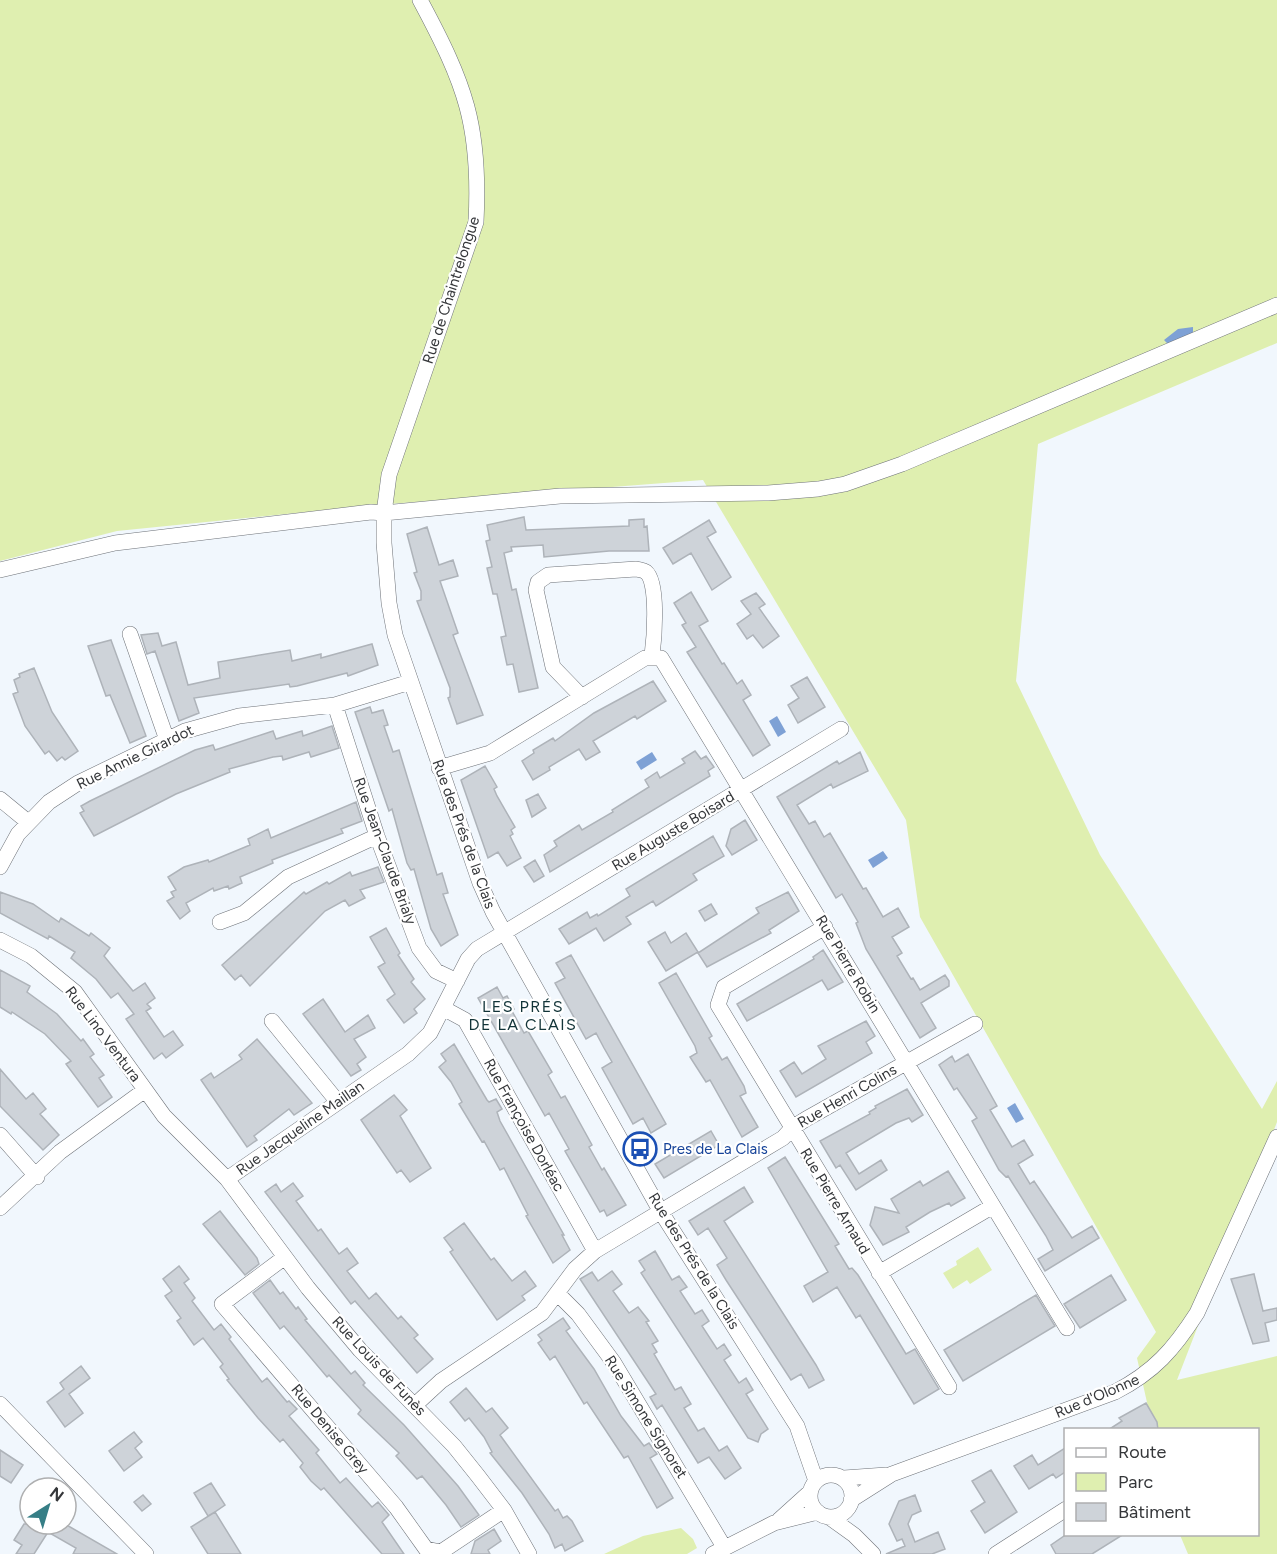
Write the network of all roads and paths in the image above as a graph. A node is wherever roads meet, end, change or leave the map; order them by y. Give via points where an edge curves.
1 (420, 0) edge
2 (1277, 305) edge
3 (384, 513) junction
4 (0, 570) edge
5 (130, 634) dead end
6 (652, 656) junction
7 (410, 682) junction
8 (582, 697) junction
9 (335, 705) junction
10 (841, 729) dead end
11 (167, 740) junction
12 (439, 768) junction
13 (742, 789) junction
14 (0, 799) edge
15 (28, 822) junction
16 (377, 836) junction
17 (0, 867) edge
18 (220, 922) dead end
19 (825, 927) junction
20 (504, 932) junction
21 (0, 940) edge
22 (457, 981) junction
23 (443, 1008) junction
24 (272, 1021) dead end
25 (975, 1024) dead end
26 (906, 1061) junction
27 (145, 1090) junction
28 (337, 1101) junction
29 (792, 1128) junction
30 (0, 1135) edge
31 (1277, 1137) edge
32 (37, 1177) junction
33 (227, 1179) junction
34 (993, 1206) junction
35 (0, 1208) edge
36 (661, 1212) junction
37 (596, 1251) junction
38 (285, 1257) junction
39 (879, 1273) junction
40 (557, 1293) junction
41 (1067, 1328) dead end
42 (949, 1387) dead end
43 (0, 1404) edge
44 (415, 1405) junction
45 (802, 1438) junction
46 (892, 1474) junction
47 (838, 1476) junction
48 (813, 1486) junction
49 (849, 1505) junction
50 (504, 1510) junction
51 (1064, 1510) edge
52 (824, 1514) junction
53 (774, 1523) junction
54 (854, 1534) junction
55 (718, 1551) edge
56 (146, 1554) edge
57 (529, 1554) edge
58 (873, 1554) edge
59 (996, 1554) edge

1 - 3 street, Rue de Chaintrelongue via 450,55 471,116 477,151 476,222 389,475
2 - 3 street via 913,460 845,484 768,493 560,496
3 - 4 street via 115,543
3 - 7 street, Rue des Prés de la Clais via 389,603
5 - 11 street
6 - 8 street
6 - 8 street via 655,620 651,580 646,572 636,569 548,575 538,582 536,590 553,667
6 - 13 street, Rue Pierre Robin via 661,658 668,666
7 - 9 street, Rue Annie Girardot
7 - 12 street, Rue des Prés de la Clais
8 - 12 street via 490,753
9 - 11 street, Rue Annie Girardot via 222,719
9 - 16 street, Rue Jean-Claude Brialy
10 - 13 street, Rue Auguste Boisard
11 - 15 street, Rue Annie Girardot via 62,793
12 - 20 street, Rue des Prés de la Clais via 480,883
13 - 19 street, Rue Pierre Robin
13 - 20 street, Rue Auguste Boisard
14 - 15 street
15 - 17 street, Rue Annie Girardot
16 - 18 street via 288,877 244,913
16 - 22 street, Rue Jean-Claude Brialy via 420,948 436,971
19 - 26 street, Rue Pierre Robin
19 - 29 street, Rue Pierre Arnaud via 724,987 718,1005
20 - 22 street, Rue Jacqueline Maillan via 477,949
20 - 36 street, Rue des Prés de la Clais
21 - 27 street, Rue Lino Ventura via 39,962 75,992
22 - 23 street, Rue Jacqueline Maillan
23 - 28 street, Rue Jacqueline Maillan via 430,1033 408,1054
23 - 37 street, Rue Françoise Dorléac via 465,1020
24 - 28 street
25 - 26 street, Rue Henri Colins
26 - 29 street, Rue Henri Colins
26 - 34 street, Rue Pierre Robin
27 - 32 street via 68,1146
27 - 33 street, Rue Jacqueline Maillan via 164,1116
28 - 33 street, Rue Jacqueline Maillan
29 - 36 street, Rue Henri Colins via 783,1138
29 - 39 street, Rue Pierre Arnaud
30 - 32 street
31 - 46 street, Rue d'Olonne via 1197,1313 1181,1338 1149,1373 1115,1392
32 - 35 street
33 - 38 street, Rue Louis de Funès
34 - 39 street
34 - 41 street, Rue Pierre Robin
36 - 37 street, Rue Henri Colins
36 - 45 street, Rue des Prés de la Clais
37 - 40 street, Rue Henri Colins via 575,1269
38 - 44 street, Rue Louis de Funès via 360,1350
38 - 50 street, Rue Denise Grey via 222,1304 396,1507 426,1549 441,1552
39 - 42 street, Rue Pierre Arnaud
40 - 44 street, Rue Henri Colins via 542,1313 441,1381
40 - 55 street, Rue Simone Signoret via 578,1314 614,1363
43 - 56 street
44 - 50 street, Rue Louis de Funès via 454,1446
45 - 47 street, Rue des Prés de la Clais
45 - 48 street, Rue des Prés de la Clais
46 - 47 street, Rue d'Olonne
46 - 49 street, Rue d'Olonne
47 - 48 street, Rue d'Olonne via 824,1475
47 - 49 street via 851,1490
48 - 52 street via 810,1503
48 - 53 street, Rue d'Olonne
49 - 52 street, Rue d'Olonne
49 - 54 street
50 - 57 street, Rue Louis de Funès
51 - 59 street
52 - 53 street, Rue d'Olonne
52 - 54 street
53 - 55 street, Rue d'Olonne
54 - 58 street

